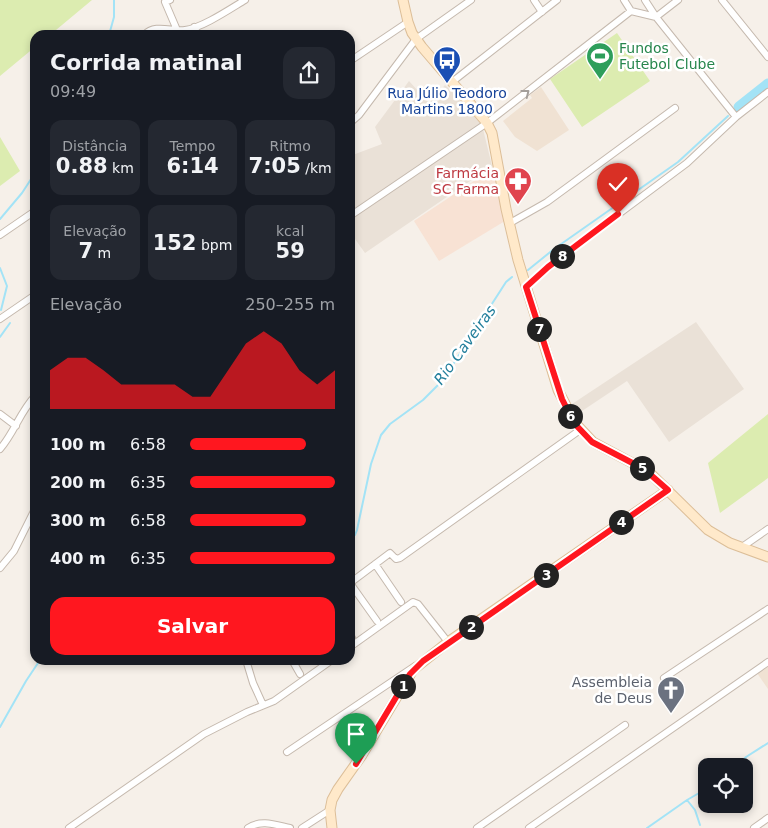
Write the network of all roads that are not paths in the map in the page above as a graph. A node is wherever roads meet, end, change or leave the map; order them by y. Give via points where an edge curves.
1 (170, 0) edge
2 (245, 0) edge
3 (403, 0) edge
4 (471, 0) edge
5 (534, 0) edge
6 (557, 0) edge
7 (624, 0) edge
8 (645, 0) edge
9 (678, 0) edge
10 (722, 0) edge
11 (631, 11) junction
12 (542, 12) junction
13 (656, 17) junction
14 (408, 22) junction
15 (194, 27) junction
16 (151, 30) edge
17 (177, 30) junction
18 (196, 30) edge
19 (416, 39) junction
20 (768, 57) edge
21 (355, 58) edge
22 (452, 82) junction
23 (768, 92) edge
24 (675, 108) dead end
25 (736, 117) junction
26 (355, 119) edge
27 (487, 123) junction
28 (355, 213) edge
29 (30, 214) edge
30 (510, 223) junction
31 (0, 235) edge
32 (526, 287) junction
33 (30, 298) edge
34 (0, 319) edge
35 (30, 402) edge
36 (0, 414) edge
37 (16, 426) junction
38 (580, 430) junction
39 (0, 449) edge
40 (668, 490) junction
41 (30, 519) edge
42 (768, 529) edge
43 (742, 547) junction
44 (768, 556) edge
45 (375, 564) junction
46 (0, 568) edge
47 (355, 579) edge
48 (355, 590) edge
49 (402, 602) dead end
50 (768, 609) edge
51 (377, 621) dead end
52 (448, 642) junction
53 (355, 643) edge
54 (423, 661) junction
55 (768, 662) edge
56 (248, 665) edge
57 (295, 665) edge
58 (325, 665) edge
59 (300, 674) dead end
60 (664, 678) dead end
61 (263, 705) junction
62 (625, 725) dead end
63 (288, 752) dead end
64 (330, 810) junction
65 (768, 818) edge
66 (69, 828) edge
67 (248, 828) edge
68 (290, 828) edge
69 (302, 828) edge
70 (332, 828) edge
71 (476, 828) edge
72 (529, 828) edge
73 (754, 828) edge

1 - 17 street via 165,2
2 - 15 street
3 - 14 main road
4 - 19 street
5 - 12 street
6 - 12 street
7 - 11 street
8 - 13 street
9 - 13 street
10 - 20 street
11 - 13 street
27 -> 11 street
12 - 22 street
13 - 25 street
14 - 19 main road
14 - 21 street
15 - 17 street
15 - 18 street
16 - 17 street
19 - 22 main road
19 - 26 street
22 - 27 main road
23 - 25 street
24 - 30 street via 548,202
25 - 32 street via 687,162 561,256
27 - 28 street
27 - 30 main road via 495,144
29 - 31 street
30 - 32 main road
32 - 38 main road via 562,399
33 - 34 street
35 - 37 street
36 - 37 street
37 - 39 street
38 - 40 main road via 599,446 644,469
38 - 45 street via 400,558 396,559 390,553
40 - 43 main road via 708,530
40 - 52 main road
41 - 46 street via 14,551
42 - 43 street
43 - 44 main road
45 - 47 street
45 - 49 street
48 - 51 street
50 - 60 street
52 - 53 street via 413,602
52 - 54 main road
54 - 63 street
54 - 64 main road via 410,674 338,789
55 - 72 street
56 - 61 street
57 - 59 street
58 - 61 street via 274,701
61 - 66 street via 204,734
62 - 71 street
64 - 69 street
64 - 70 main road
65 - 73 street
67 - 68 street via 262,823

